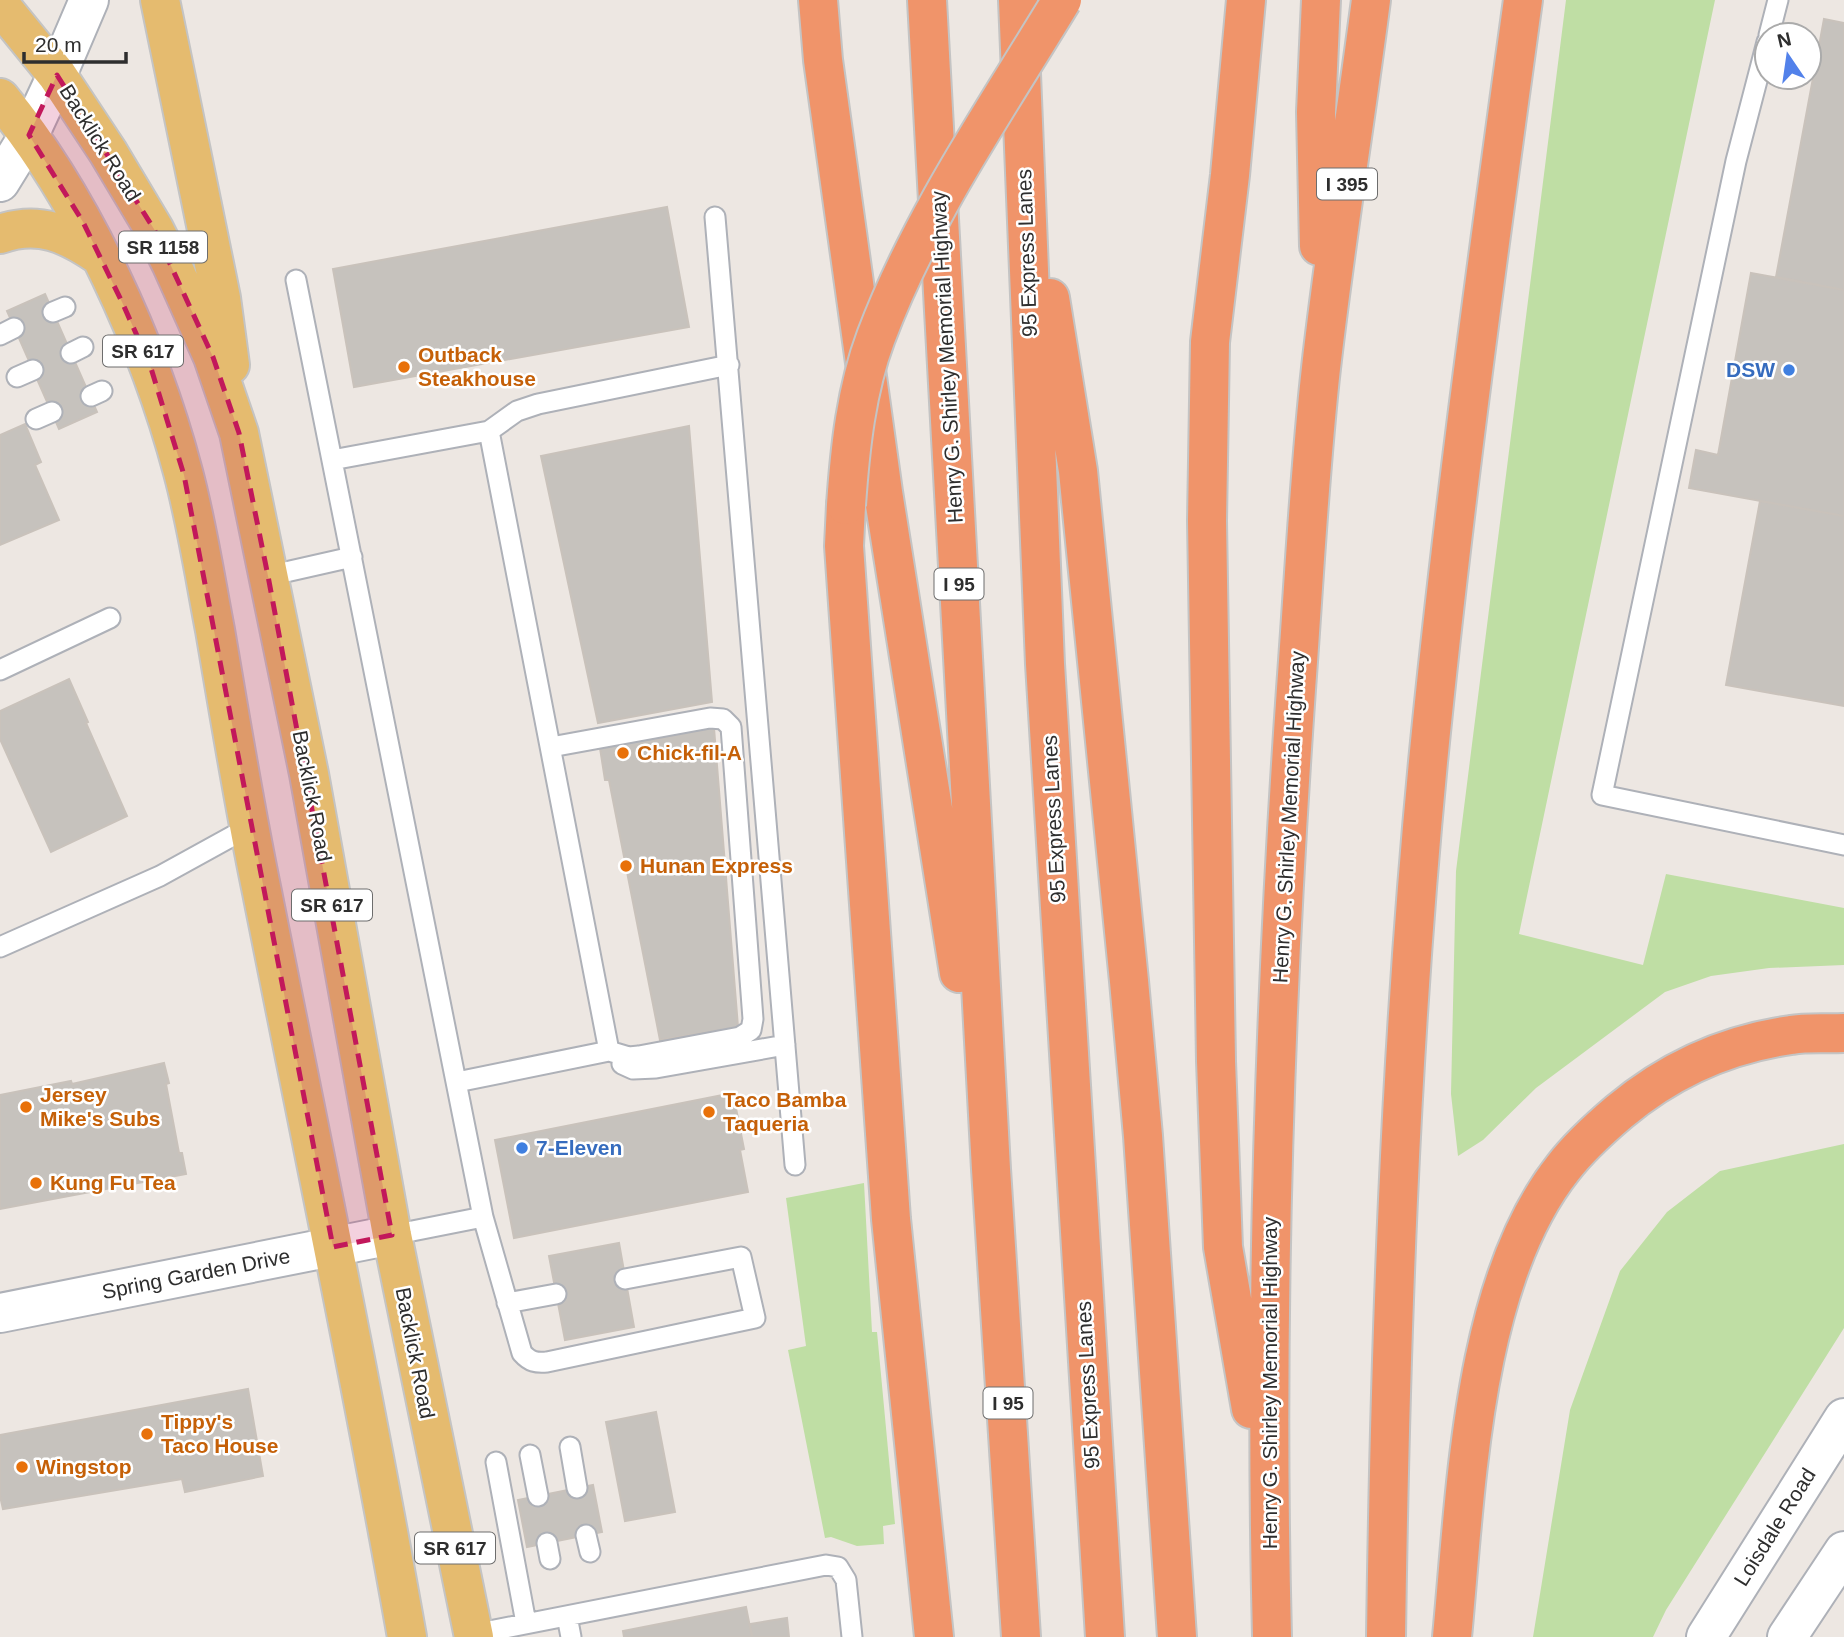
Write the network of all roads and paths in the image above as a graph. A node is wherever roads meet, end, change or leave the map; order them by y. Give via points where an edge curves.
1 (89, 0) edge
2 (160, 0) edge
3 (818, 0) edge
4 (927, 0) edge
5 (1018, 0) edge
6 (1062, 0) edge
7 (1246, 0) edge
8 (1321, 0) edge
9 (1371, 0) edge
10 (1523, 0) edge
11 (1778, 0) edge
12 (0, 5) edge
13 (1773, 21) edge
14 (57, 75) junction
15 (1754, 91) edge
16 (0, 98) edge
17 (1022, 126) junction
18 (29, 135) junction
19 (0, 182) edge
20 (715, 217) dead end
21 (0, 234) edge
22 (100, 256) junction
23 (296, 281) dead end
24 (729, 365) junction
25 (1321, 368) junction
26 (489, 431) junction
27 (239, 433) junction
28 (332, 460) junction
29 (352, 557) junction
30 (268, 576) junction
31 (110, 618) dead end
32 (0, 670) edge
33 (551, 747) junction
34 (249, 827) junction
35 (1844, 845) edge
36 (0, 947) edge
37 (1844, 1033) edge
38 (785, 1045) junction
39 (609, 1051) junction
40 (457, 1082) junction
41 (795, 1165) dead end
42 (991, 1169) junction
43 (483, 1217) junction
44 (392, 1235) junction
45 (332, 1247) junction
46 (625, 1279) dead end
47 (556, 1294) dead end
48 (507, 1303) junction
49 (0, 1313) edge
50 (1844, 1418) edge
51 (570, 1447) dead end
52 (530, 1455) dead end
53 (496, 1462) dead end
54 (578, 1488) dead end
55 (538, 1496) dead end
56 (1269, 1504) junction
57 (1844, 1551) edge
58 (566, 1616) junction
59 (526, 1623) junction
60 (468, 1636) edge
61 (407, 1637) edge
62 (571, 1637) edge
63 (852, 1637) edge
64 (934, 1637) edge
65 (1021, 1637) edge
66 (1105, 1637) edge
67 (1177, 1637) edge
68 (1272, 1637) edge
69 (1386, 1637) edge
70 (1452, 1637) edge
71 (1706, 1637) edge
72 (1787, 1637) edge

1 - 14 main road, Backlick Road
2 - 27 main road, SR 617 via 221,298
3 - 42 highway via 883,492
4 - 42 highway, Henry G. Shirley Memorial Highway / I 95
5 - 17 highway, 95 Express Lanes
6 - 64 highway, bridge via 951,183 903,273 875,339 858,404 846,505 844,545 891,1219
7 - 56 highway via 1210,342 1210,747 1223,1247
8 - 25 highway via 1316,112
9 - 25 highway, Henry G. Shirley Memorial Highway / I 395
10 - 69 highway via 1428,764 1408,1007 1396,1241
11 - 13 lane
12 - 14 main road, SR 1158
14 - 18 main road, Backlick Road
14 - 27 main road, Backlick Road / SR 1158 via 172,263
15 - 35 lane via 1602,795
16 - 18 main road
17 - 66 highway, 95 Express Lanes via 1045,664
17 - 67 highway via 1078,471 1117,850 1142,1123
18 - 19 main road, Backlick Road
18 - 22 main road, SR 617
20 - 24 lane
21 - 22 main road via 20,228 52,230
22 - 34 main road, SR 617 via 149,365 184,475
23 - 28 lane
24 - 26 lane via 538,404 517,411
24 - 38 lane
25 - 56 highway, Henry G. Shirley Memorial Highway via 1288,811 1272,1150
26 - 28 lane
26 - 33 lane
27 - 30 main road, Backlick Road / SR 617
28 - 29 lane
29 - 30 lane
29 - 40 lane
30 - 44 main road, Backlick Road / SR 617 via 309,774
31 - 32 lane
33 - 39 lane
33 - 39 lane via 710,718 723,719 731,727 751,1030 740,1037 639,1056
34 - 36 lane via 160,876
34 - 45 main road, SR 617
37 - 70 highway via 1792,1035 1706,1056 1669,1074 1633,1101 1562,1168 1513,1259 1482,1370
38 - 39 lane via 640,1070 625,1067
38 - 41 lane
39 - 40 lane
40 - 43 lane
42 - 65 highway, Henry G. Shirley Memorial Highway / I 95
43 - 44 lane
43 - 48 lane
44 - 45 main road, Spring Garden Drive
44 - 60 main road, Backlick Road / SR 617
45 - 49 main road, Spring Garden Drive
45 - 61 main road, SR 617
46 - 48 lane via 741,1257 755,1318 536,1363 522,1353
47 - 48 lane
50 - 71 main road, Loisdale Road
51 - 54 lane
52 - 55 lane
53 - 59 lane
56 - 68 highway, Henry G. Shirley Memorial Highway
57 - 72 main road
58 - 59 lane
58 - 62 lane
58 - 63 lane via 826,1564 838,1567 846,1580
59 - 60 lane

